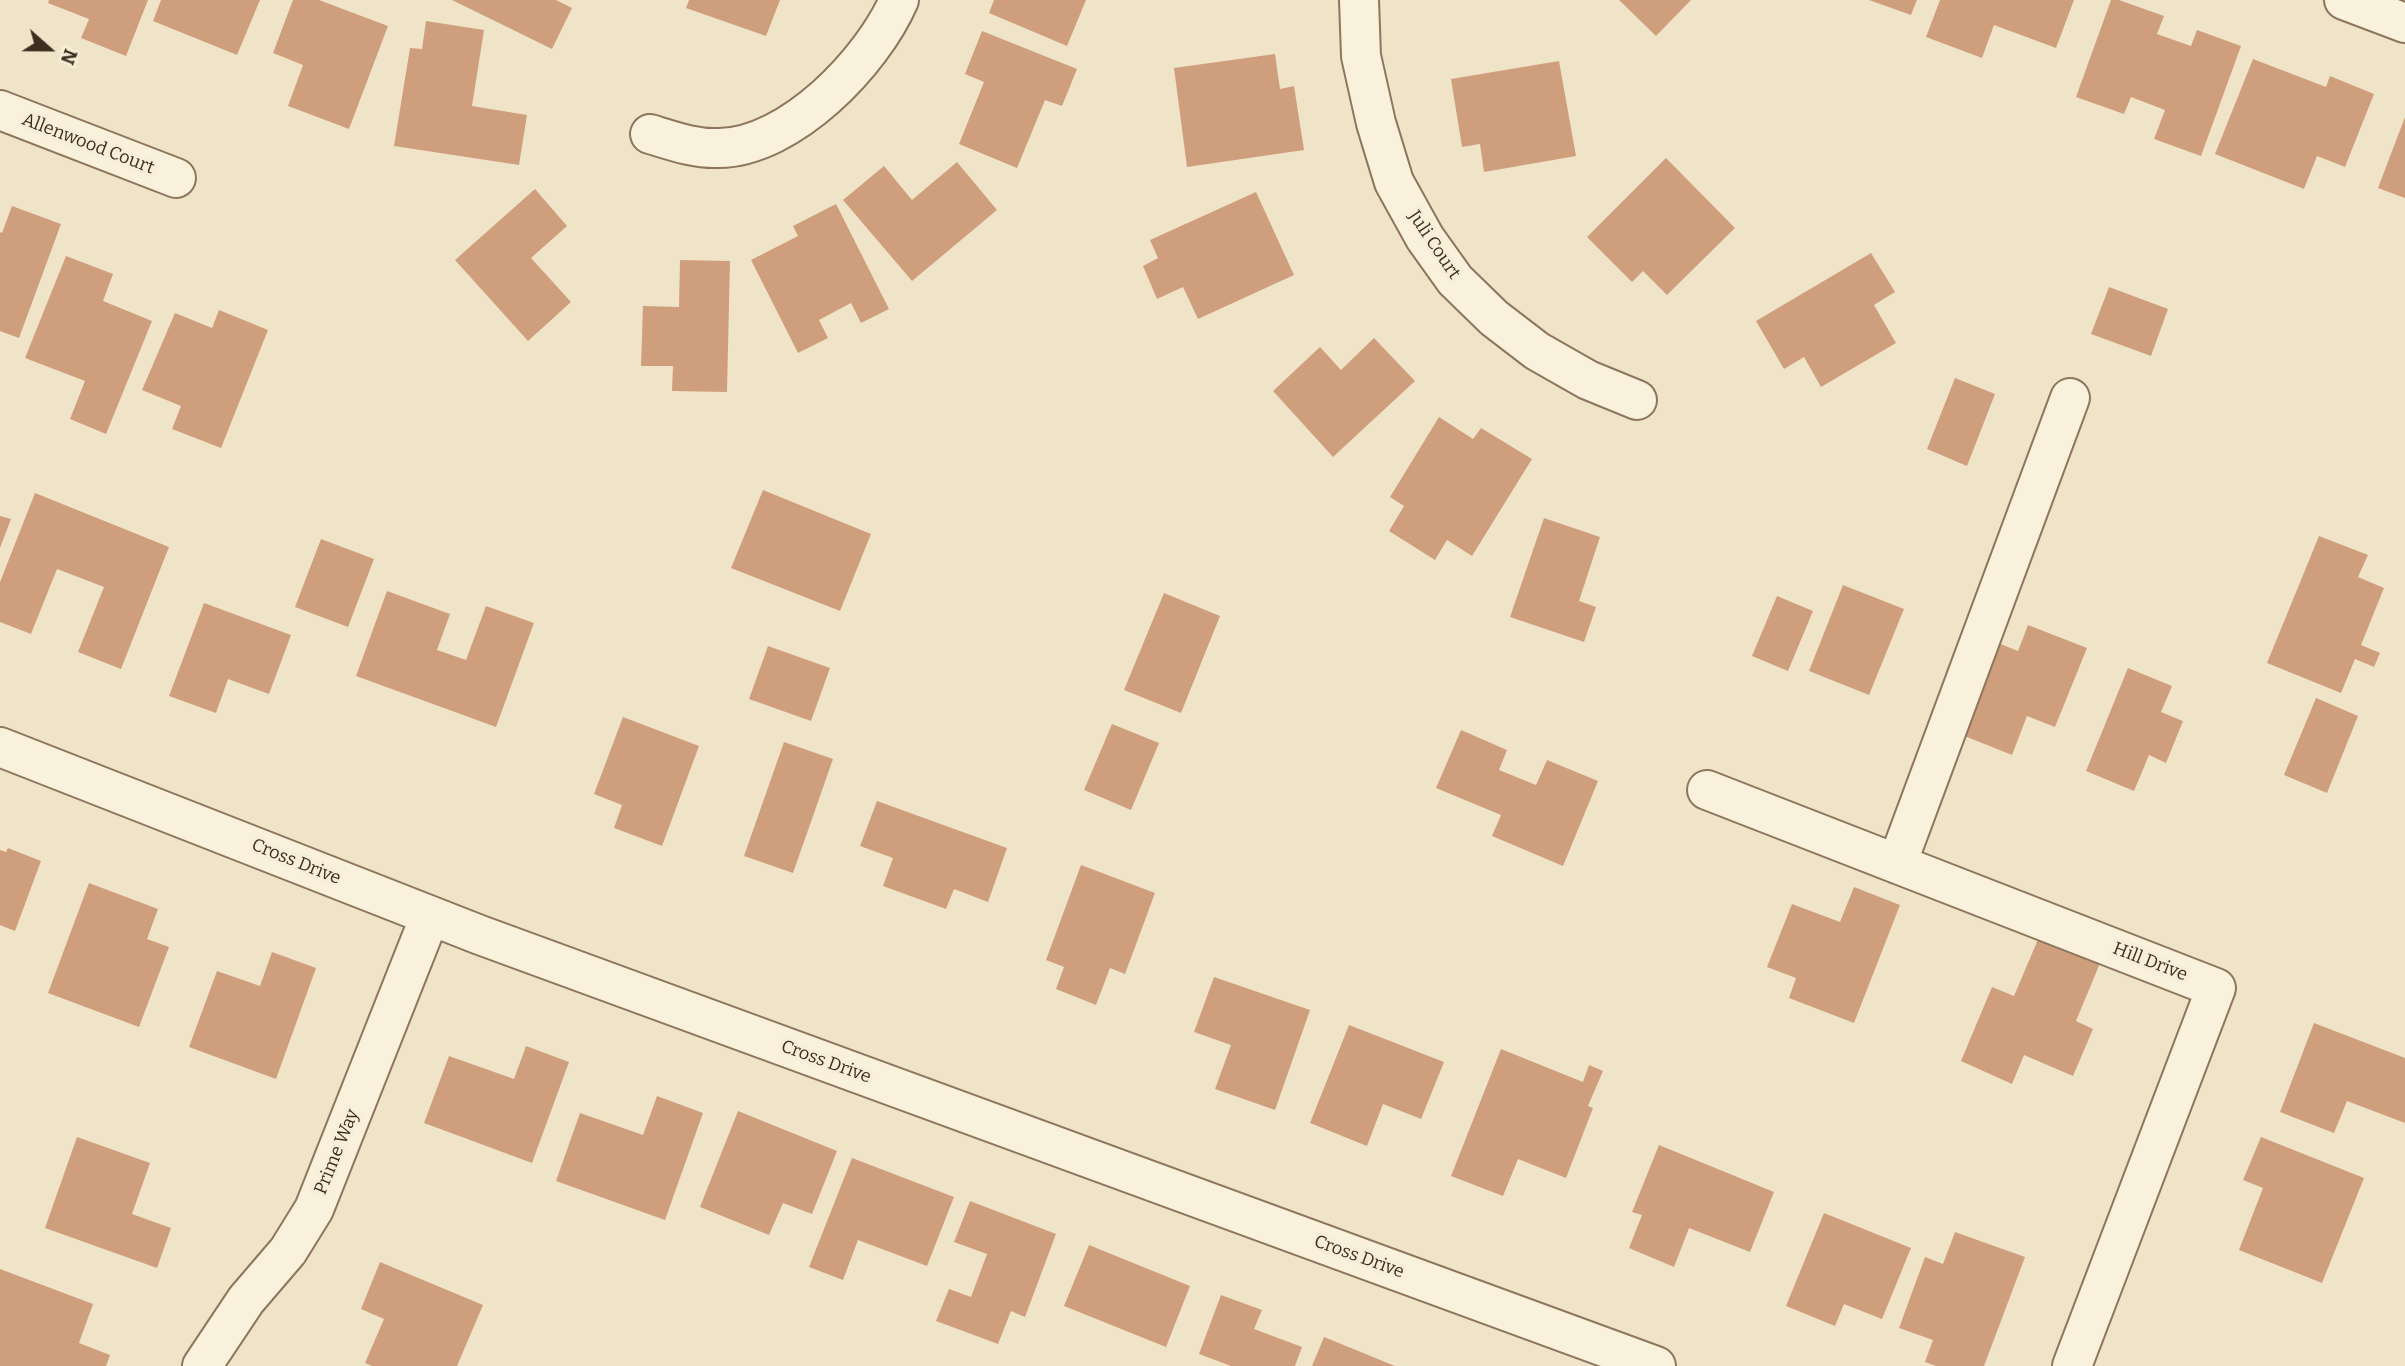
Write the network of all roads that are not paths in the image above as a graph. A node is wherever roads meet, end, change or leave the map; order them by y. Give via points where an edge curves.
1 (899, 0) edge
2 (1359, 0) edge
3 (2344, 0) edge
4 (2405, 23) edge
5 (0, 110) edge
6 (650, 134) dead end
7 (176, 178) dead end
8 (2070, 398) dead end
9 (1637, 400) dead end
10 (0, 747) edge
11 (1707, 790) dead end
12 (1896, 864) junction
13 (430, 916) junction
14 (202, 1366) edge
15 (1657, 1366) edge
16 (2072, 1366) edge

1 - 6 street via 861,62 814,109 775,132 720,149 687,146
2 - 9 street, Juli Court via 1361,56 1376,122 1394,182 1425,238 1455,280 1537,351 1588,380
3 - 4 street
5 - 7 street, Allenwood Court
8 - 12 street
10 - 13 street, Cross Drive
11 - 12 street, Hill Drive
12 - 16 street, Hill Drive via 2216,988
13 - 14 street, Prime Way via 314,1209
13 - 15 street, Cross Drive

